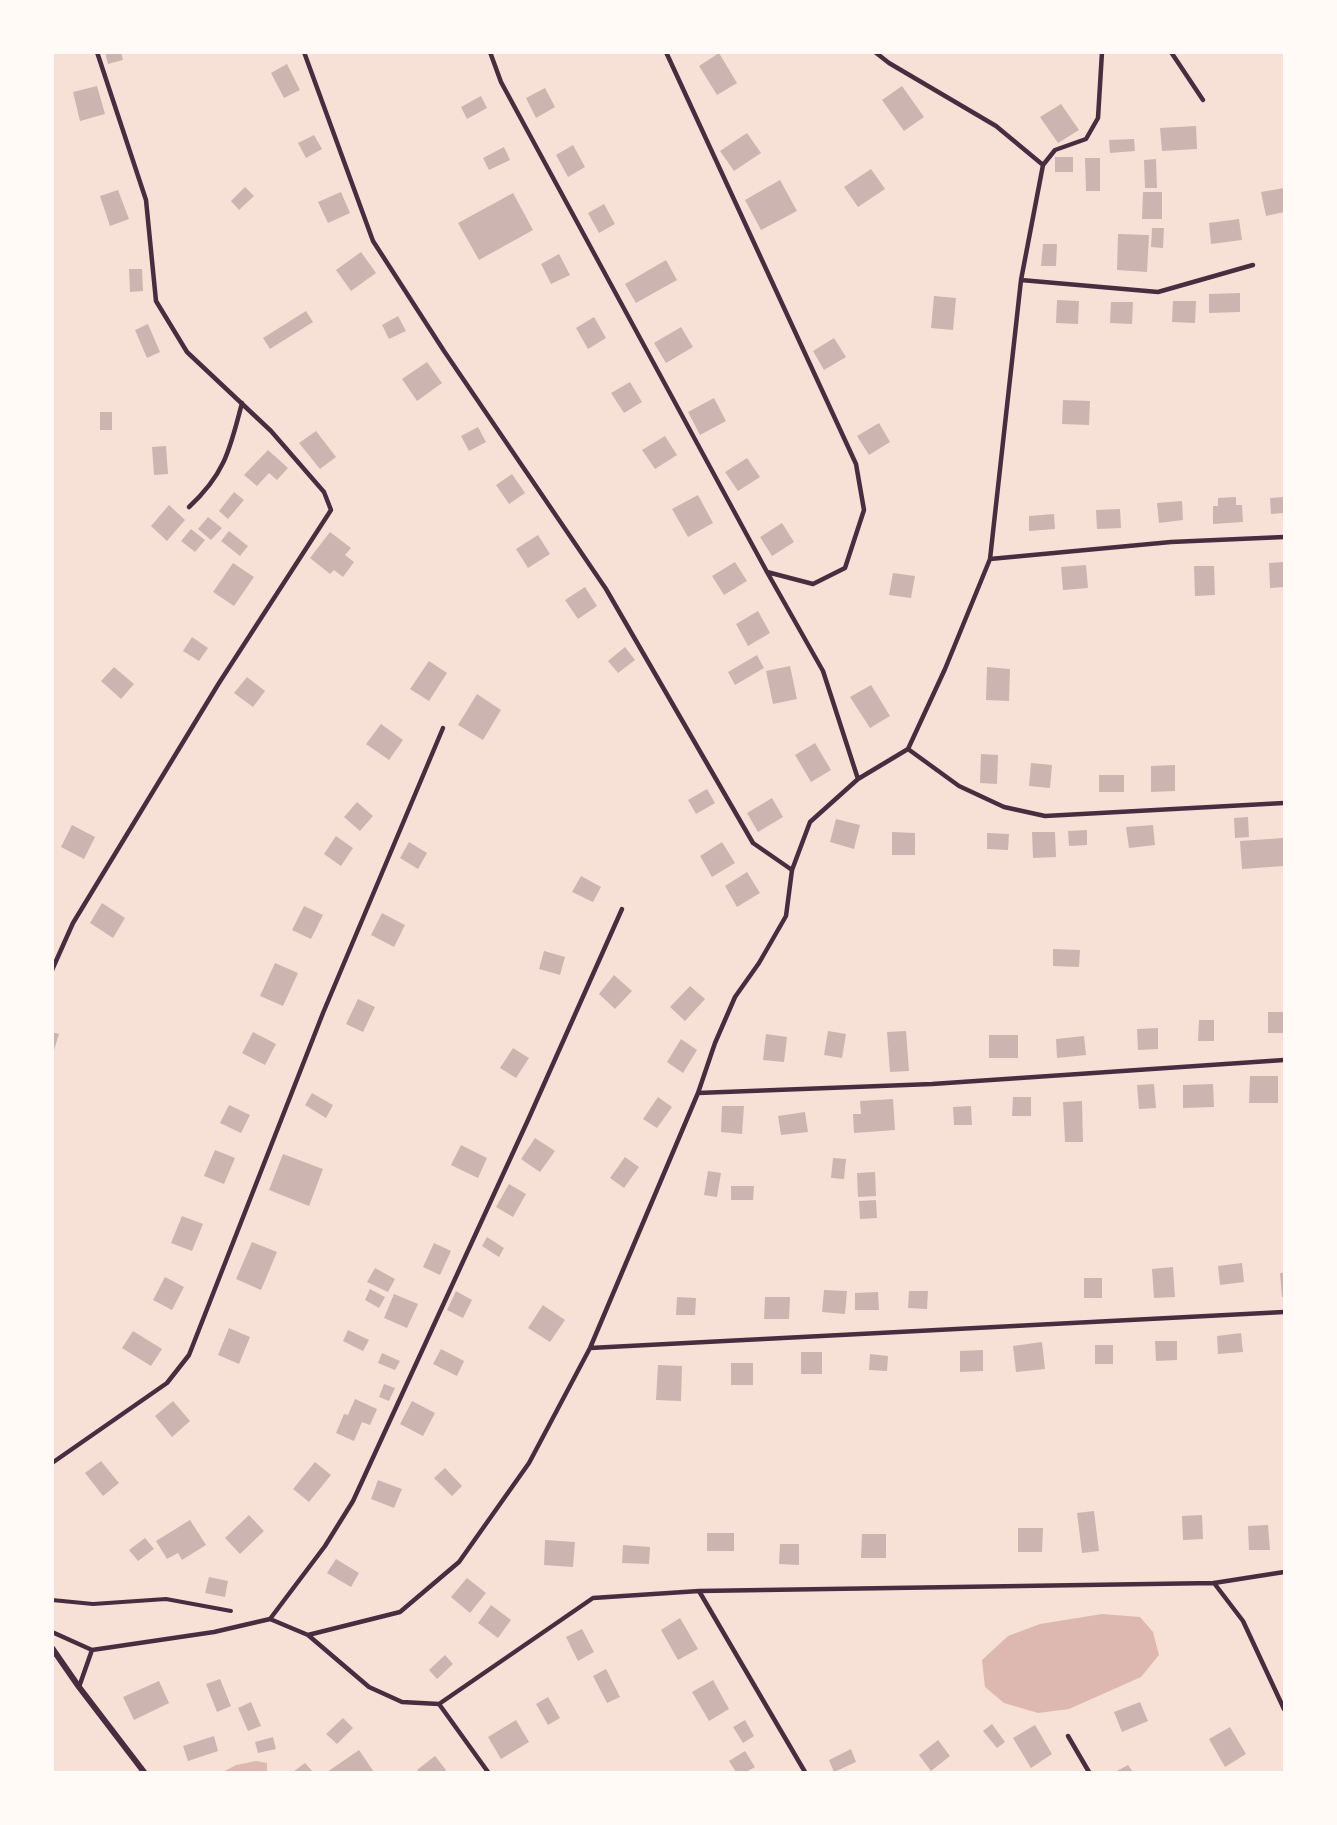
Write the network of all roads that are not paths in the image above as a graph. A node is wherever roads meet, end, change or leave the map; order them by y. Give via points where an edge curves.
1 (97, 52) edge
2 (304, 52) edge
3 (490, 52) edge
4 (666, 52) edge
5 (875, 52) edge
6 (1102, 52) edge
7 (1171, 52) edge
8 (1203, 100) dead end
9 (1043, 165) junction
10 (1254, 265) dead end
11 (1021, 280) junction
12 (242, 403) junction
13 (189, 507) dead end
14 (1284, 537) edge
15 (990, 560) junction
16 (767, 572) junction
17 (443, 728) dead end
18 (908, 748) junction
19 (858, 779) junction
20 (1284, 803) edge
21 (792, 870) junction
22 (622, 909) dead end
23 (52, 970) edge
24 (1284, 1060) edge
25 (698, 1093) junction
26 (1284, 1312) edge
27 (590, 1348) junction
28 (52, 1463) edge
29 (1284, 1572) edge
30 (1214, 1583) junction
31 (699, 1591) junction
32 (270, 1619) junction
33 (52, 1632) edge
34 (308, 1635) junction
35 (52, 1648) edge
36 (92, 1650) junction
37 (79, 1687) junction
38 (439, 1704) junction
39 (1284, 1709) edge
40 (1068, 1736) dead end
41 (144, 1773) edge
42 (488, 1773) edge
43 (805, 1773) edge
44 (1089, 1773) edge

1 - 12 lane via 146,200 156,302 187,352
2 - 21 lane via 373,241 606,589 753,843
3 - 16 lane via 501,81
4 - 16 lane via 856,464 864,510 845,568 813,584
5 - 9 lane via 996,126
6 - 9 lane via 1098,118 1086,139 1055,150
7 - 8 lane
9 - 11 lane
10 - 11 lane via 1158,292
11 - 15 lane
12 - 13 lane via 229,451 214,481
12 - 23 lane via 271,430 324,492 331,510 219,683 73,923
14 - 15 lane via 1171,542
15 - 18 lane
16 - 19 lane via 823,671
17 - 28 lane via 323,1013 189,1355 167,1383
18 - 19 lane
18 - 20 lane via 959,786 1004,807 1045,816
19 - 21 lane via 810,822
21 - 25 lane via 786,916 735,997
22 - 32 lane via 352,1501 326,1546
24 - 25 lane via 932,1084
25 - 27 lane
26 - 27 lane
27 - 34 lane via 529,1463 459,1562 400,1612
29 - 30 lane
30 - 31 lane
30 - 39 lane via 1243,1621
31 - 38 lane via 593,1598
31 - 43 lane
32 - 34 lane
32 - 36 lane via 214,1632
33 - 36 lane
34 - 38 lane via 369,1687 402,1702
35 - 37 street
36 - 37 lane
37 - 41 street
38 - 42 lane
40 - 44 lane

